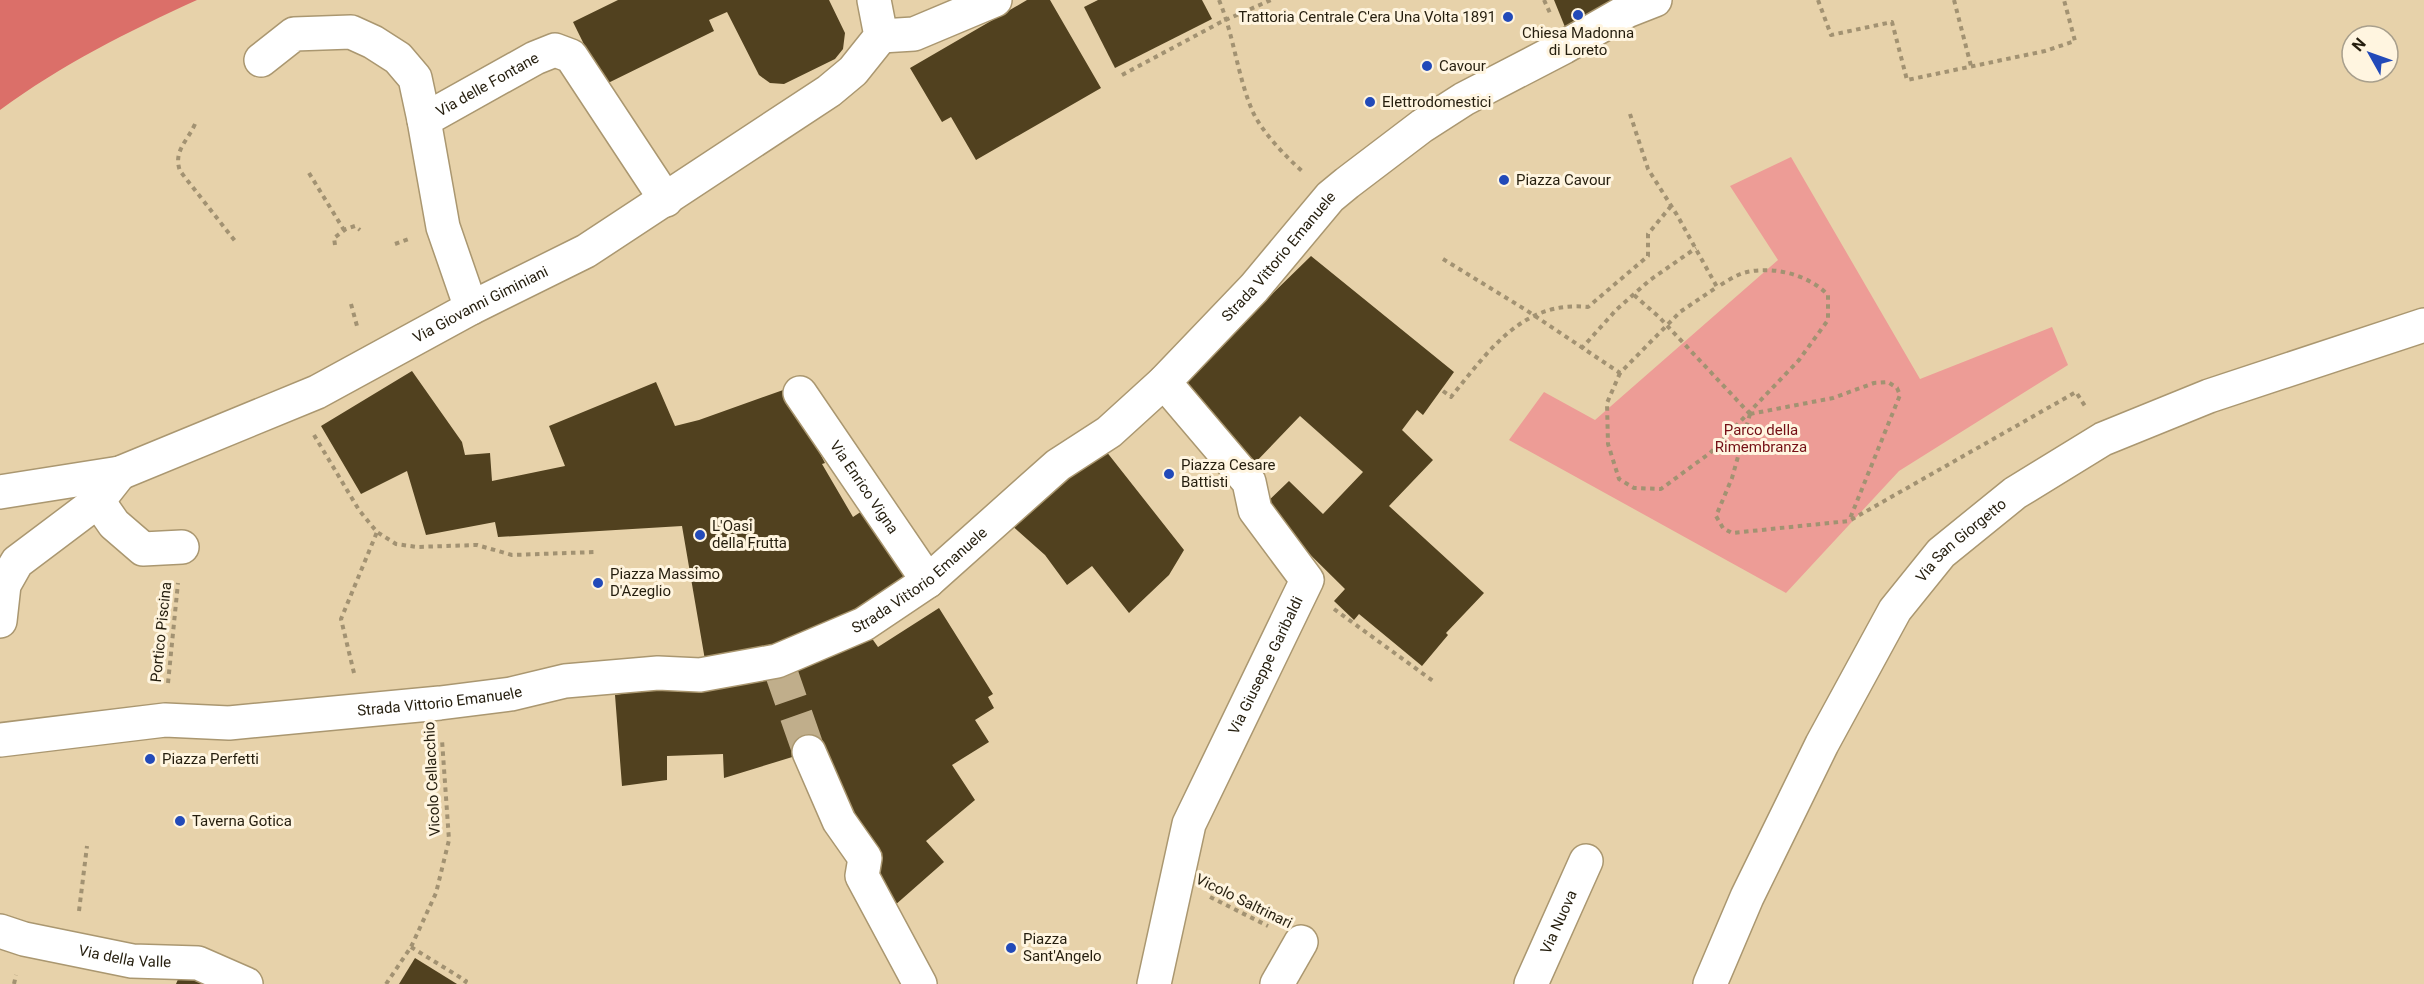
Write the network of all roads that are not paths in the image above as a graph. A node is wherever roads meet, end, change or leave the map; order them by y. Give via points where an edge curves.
1 (874, 0) edge
2 (995, 0) edge
3 (1655, 0) edge
4 (881, 36) junction
5 (261, 60) dead end
6 (424, 120) junction
7 (666, 200) junction
8 (471, 308) junction
9 (2424, 325) edge
10 (1164, 382) junction
11 (800, 393) dead end
12 (120, 473) junction
13 (0, 492) edge
14 (98, 501) junction
15 (182, 547) road end
16 (928, 581) junction
17 (0, 621) edge
18 (0, 740) edge
19 (809, 752) tunnel mouth
20 (1586, 861) dead end
21 (0, 931) edge
22 (1301, 942) road end
23 (1160, 982) edge
24 (246, 984) edge
25 (920, 984) edge
26 (1277, 984) edge
27 (1532, 984) edge
28 (1710, 984) edge

1 - 4 street
2 - 4 street via 914,34
3 - 10 street, Strada Vittorio Emanuele via 1627,11 1464,99 1347,183 1330,197 1254,288
4 - 7 street, Via Giovanni Giminiani via 853,71 829,91
5 - 6 street via 294,34 351,32 398,58 415,78
6 - 7 street, Via delle Fontane via 555,50 571,56
6 - 8 street, Via delle Fontane via 443,227
7 - 8 street, Via Giovanni Giminiani via 586,251
8 - 12 street, Via Giovanni Giminiani via 317,392
9 - 28 street, Via San Giorgetto via 2209,396 2103,440 2015,493 1941,553 1894,610 1822,744 1747,897
10 - 16 street, Strada Vittorio Emanuele via 1109,432 1058,465
10 - 23 street, Via Giuseppe Garibaldi via 1249,482 1255,510 1307,580 1189,824
11 - 16 street, Via Enrico Vigna
12 - 13 street, Via Giovanni Giminiani
12 - 14 street
14 - 15 street via 114,524 143,549
14 - 17 street via 17,562 4,585
16 - 18 street, Strada Vittorio Emanuele via 864,624 778,665 700,675 658,673 565,681 511,694 370,710 229,723 165,720
19 - 25 street via 839,821 865,858 862,876
20 - 27 street, Via Nuova
21 - 24 street, Via della Valle via 132,961 198,963
22 - 26 street

